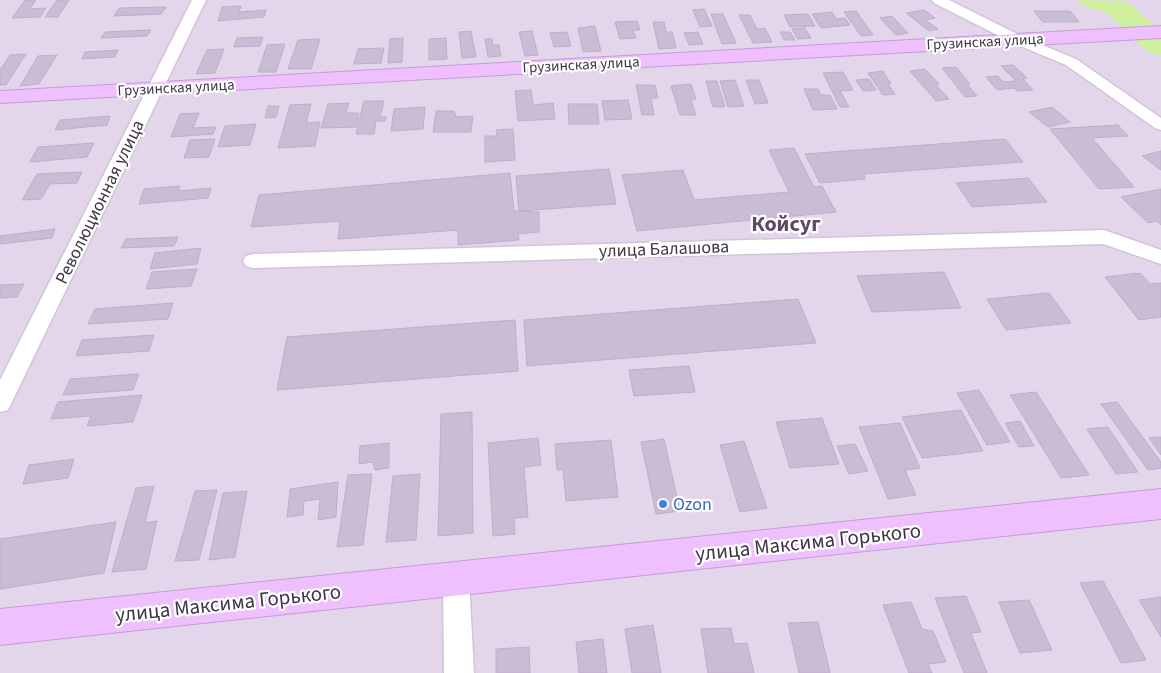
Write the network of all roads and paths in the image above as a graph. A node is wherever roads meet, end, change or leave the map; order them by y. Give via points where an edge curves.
1 (199, 0) edge
2 (939, 0) edge
3 (1161, 32) edge
4 (1018, 40) junction
5 (156, 89) junction
6 (0, 98) edge
7 (1161, 125) edge
8 (1161, 257) edge
9 (253, 261) dead end
10 (0, 403) edge
11 (1161, 504) edge
12 (456, 579) junction
13 (0, 627) edge
14 (458, 673) edge

1 - 5 street, Революционная улица
2 - 4 street
3 - 4 main road, Грузинская улица
4 - 5 main road, Грузинская улица
4 - 7 street via 1071,62
5 - 6 main road, Грузинская улица
5 - 10 street, Революционная улица
8 - 9 street, улица Балашова via 1104,237
11 - 12 main road, улица Максима Горького
12 - 13 main road, улица Максима Горького
12 - 14 street

